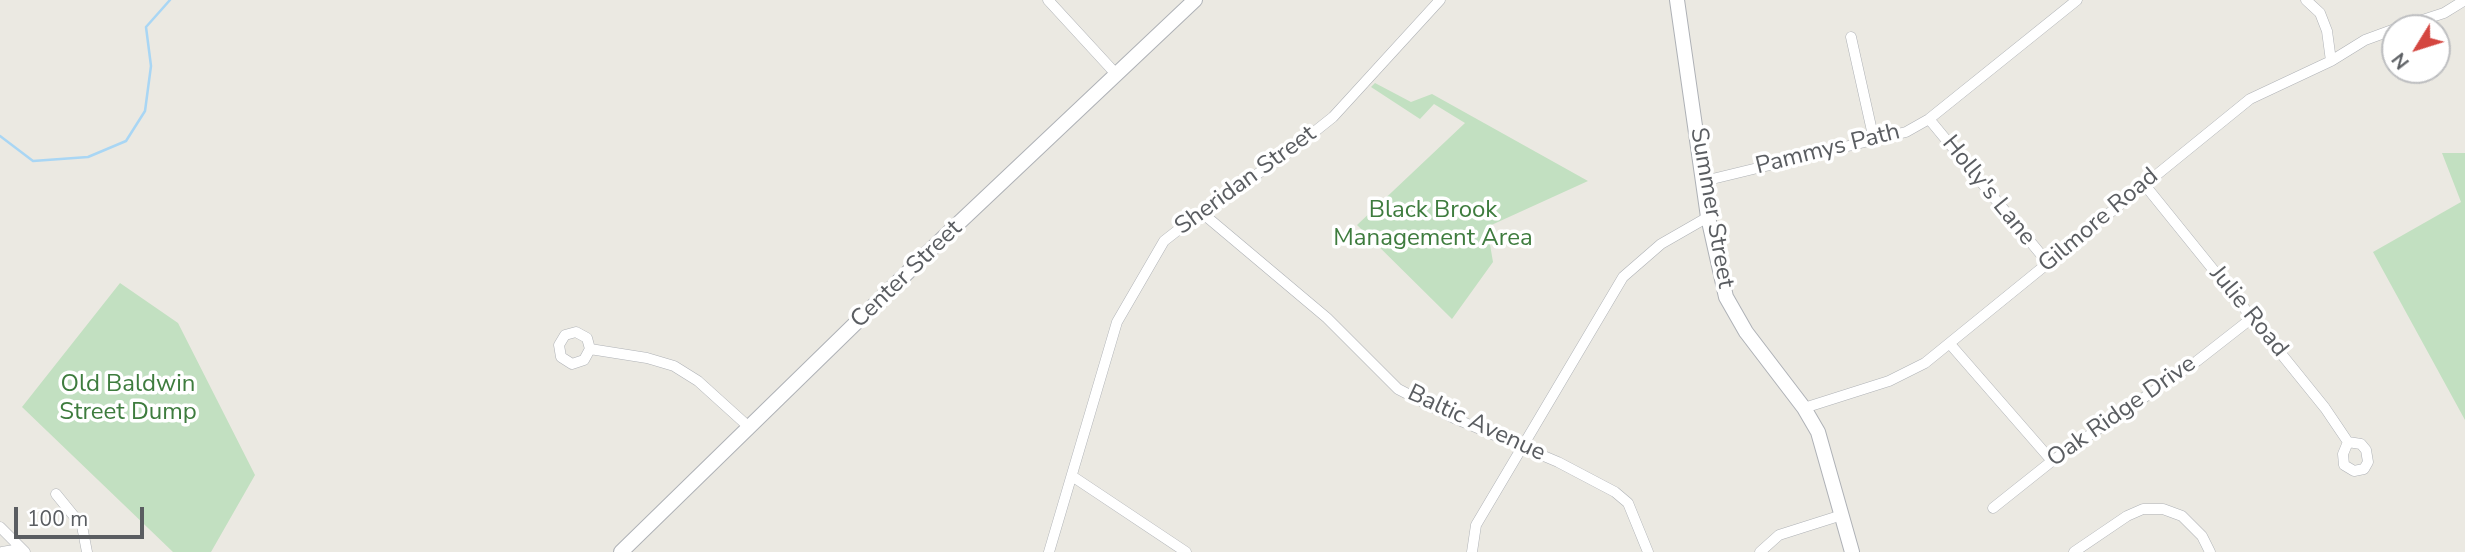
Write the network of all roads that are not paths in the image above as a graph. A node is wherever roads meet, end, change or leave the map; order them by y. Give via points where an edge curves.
1 (1048, 0) edge
2 (1195, 0) edge
3 (1440, 0) edge
4 (1677, 0) edge
5 (2077, 0) edge
6 (2306, 0) edge
7 (2465, 0) edge
8 (2441, 14) edge
9 (2381, 34) edge
10 (1851, 37) dead end
11 (2331, 61) junction
12 (1116, 74) junction
13 (1929, 119) junction
14 (1874, 140) junction
15 (1704, 181) junction
16 (2144, 184) junction
17 (1201, 212) junction
18 (1708, 217) junction
19 (2048, 263) junction
20 (2252, 318) junction
21 (1950, 344) junction
22 (590, 349) dead end
23 (1804, 408) junction
24 (750, 428) junction
25 (2348, 442) dead end
26 (1523, 446) junction
27 (2052, 461) junction
28 (1072, 476) junction
29 (56, 494) dead end
30 (1993, 508) dead end
31 (1842, 515) junction
32 (0, 527) edge
33 (23, 551) edge
34 (2, 552) edge
35 (87, 552) edge
36 (621, 552) edge
37 (1049, 552) edge
38 (1186, 552) edge
39 (1472, 552) edge
40 (1648, 552) edge
41 (1760, 552) edge
42 (1852, 552) edge
43 (2074, 552) edge
44 (2210, 552) edge

1 - 12 street
2 - 12 main road, Center Street
3 - 17 street, Sheridan Street via 1333,117 1245,185
4 - 15 main road, Summer Street
5 - 13 street, Pammys Path
6 - 11 street via 2320,13
7 - 8 street, Gilmore Road
9 - 11 street, Gilmore Road
10 - 14 street
11 - 16 street, Gilmore Road via 2250,99
12 - 24 main road, Center Street
13 - 14 street, Pammys Path via 1906,132
13 - 19 street, Holly's Lane
14 - 15 street, Pammys Path
15 - 18 main road, Summer Street
16 - 19 street, Gilmore Road
16 - 20 street, Julie Road
17 - 26 street, Baltic Avenue via 1327,318 1398,389
17 - 28 street, Sheridan Street via 1164,241 1117,322
18 - 23 main road, Summer Street via 1727,297 1746,332
18 - 26 street via 1661,244 1623,277
19 - 21 street, Gilmore Road
20 - 25 street, Julie Road
20 - 27 street, Oak Ridge Drive
21 - 23 street, Gilmore Road via 1909,372
21 - 27 street
22 - 24 street via 674,366 698,381
23 - 31 main road, Summer Street via 1818,432
24 - 36 main road, Center Street
26 - 39 street via 1476,525
26 - 40 street, Baltic Avenue via 1628,503
27 - 30 street, Oak Ridge Drive
28 - 37 street, Sheridan Street
28 - 38 street
29 - 35 street via 82,526
31 - 41 street via 1779,535
31 - 42 main road, Summer Street
32 - 33 street
33 - 34 street
43 - 44 street via 2127,516 2143,509 2163,509 2194,525

